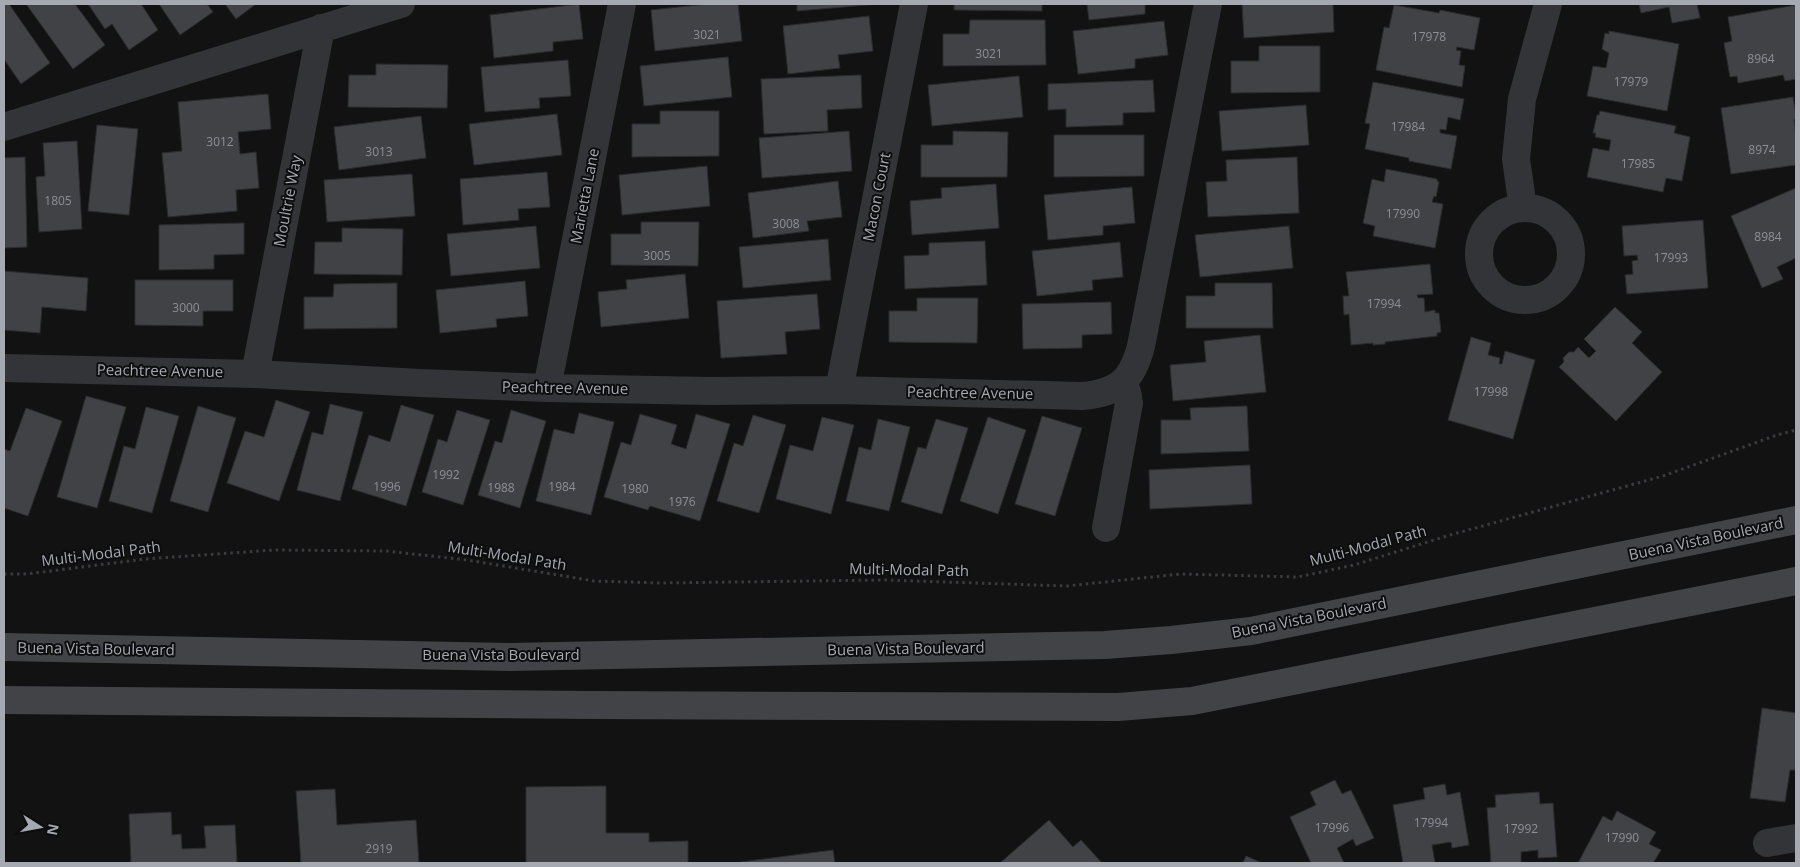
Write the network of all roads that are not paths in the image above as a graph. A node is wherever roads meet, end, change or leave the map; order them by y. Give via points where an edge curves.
1 (401, 4) edge
2 (622, 4) edge
3 (914, 4) edge
4 (1208, 4) edge
5 (1548, 4) edge
6 (321, 28) junction
7 (4, 127) edge
8 (1523, 208) dead end
9 (4, 368) edge
10 (255, 374) junction
11 (1123, 382) junction
12 (547, 388) junction
13 (840, 390) junction
14 (1796, 520) edge
15 (1106, 528) dead end
16 (1796, 581) edge
17 (4, 647) edge
18 (4, 700) edge
19 (1796, 838) edge
20 (1767, 843) dead end

1 - 6 street
2 - 12 street, Marietta Lane
3 - 13 street, Macon Court
4 - 11 street, Peachtree Avenue via 1141,346 1137,361
5 - 8 street via 1522,99 1516,159
6 - 7 street
6 - 10 street, Moultrie Way
9 - 10 street, Peachtree Avenue
10 - 12 street, Peachtree Avenue
11 - 13 street, Peachtree Avenue via 1107,392 1082,396
11 - 15 street via 1129,403
12 - 13 street, Peachtree Avenue
14 - 17 main road, Buena Vista Boulevard via 1251,631 1105,645 510,657
16 - 18 main road via 1192,701 1118,707
19 - 20 street

